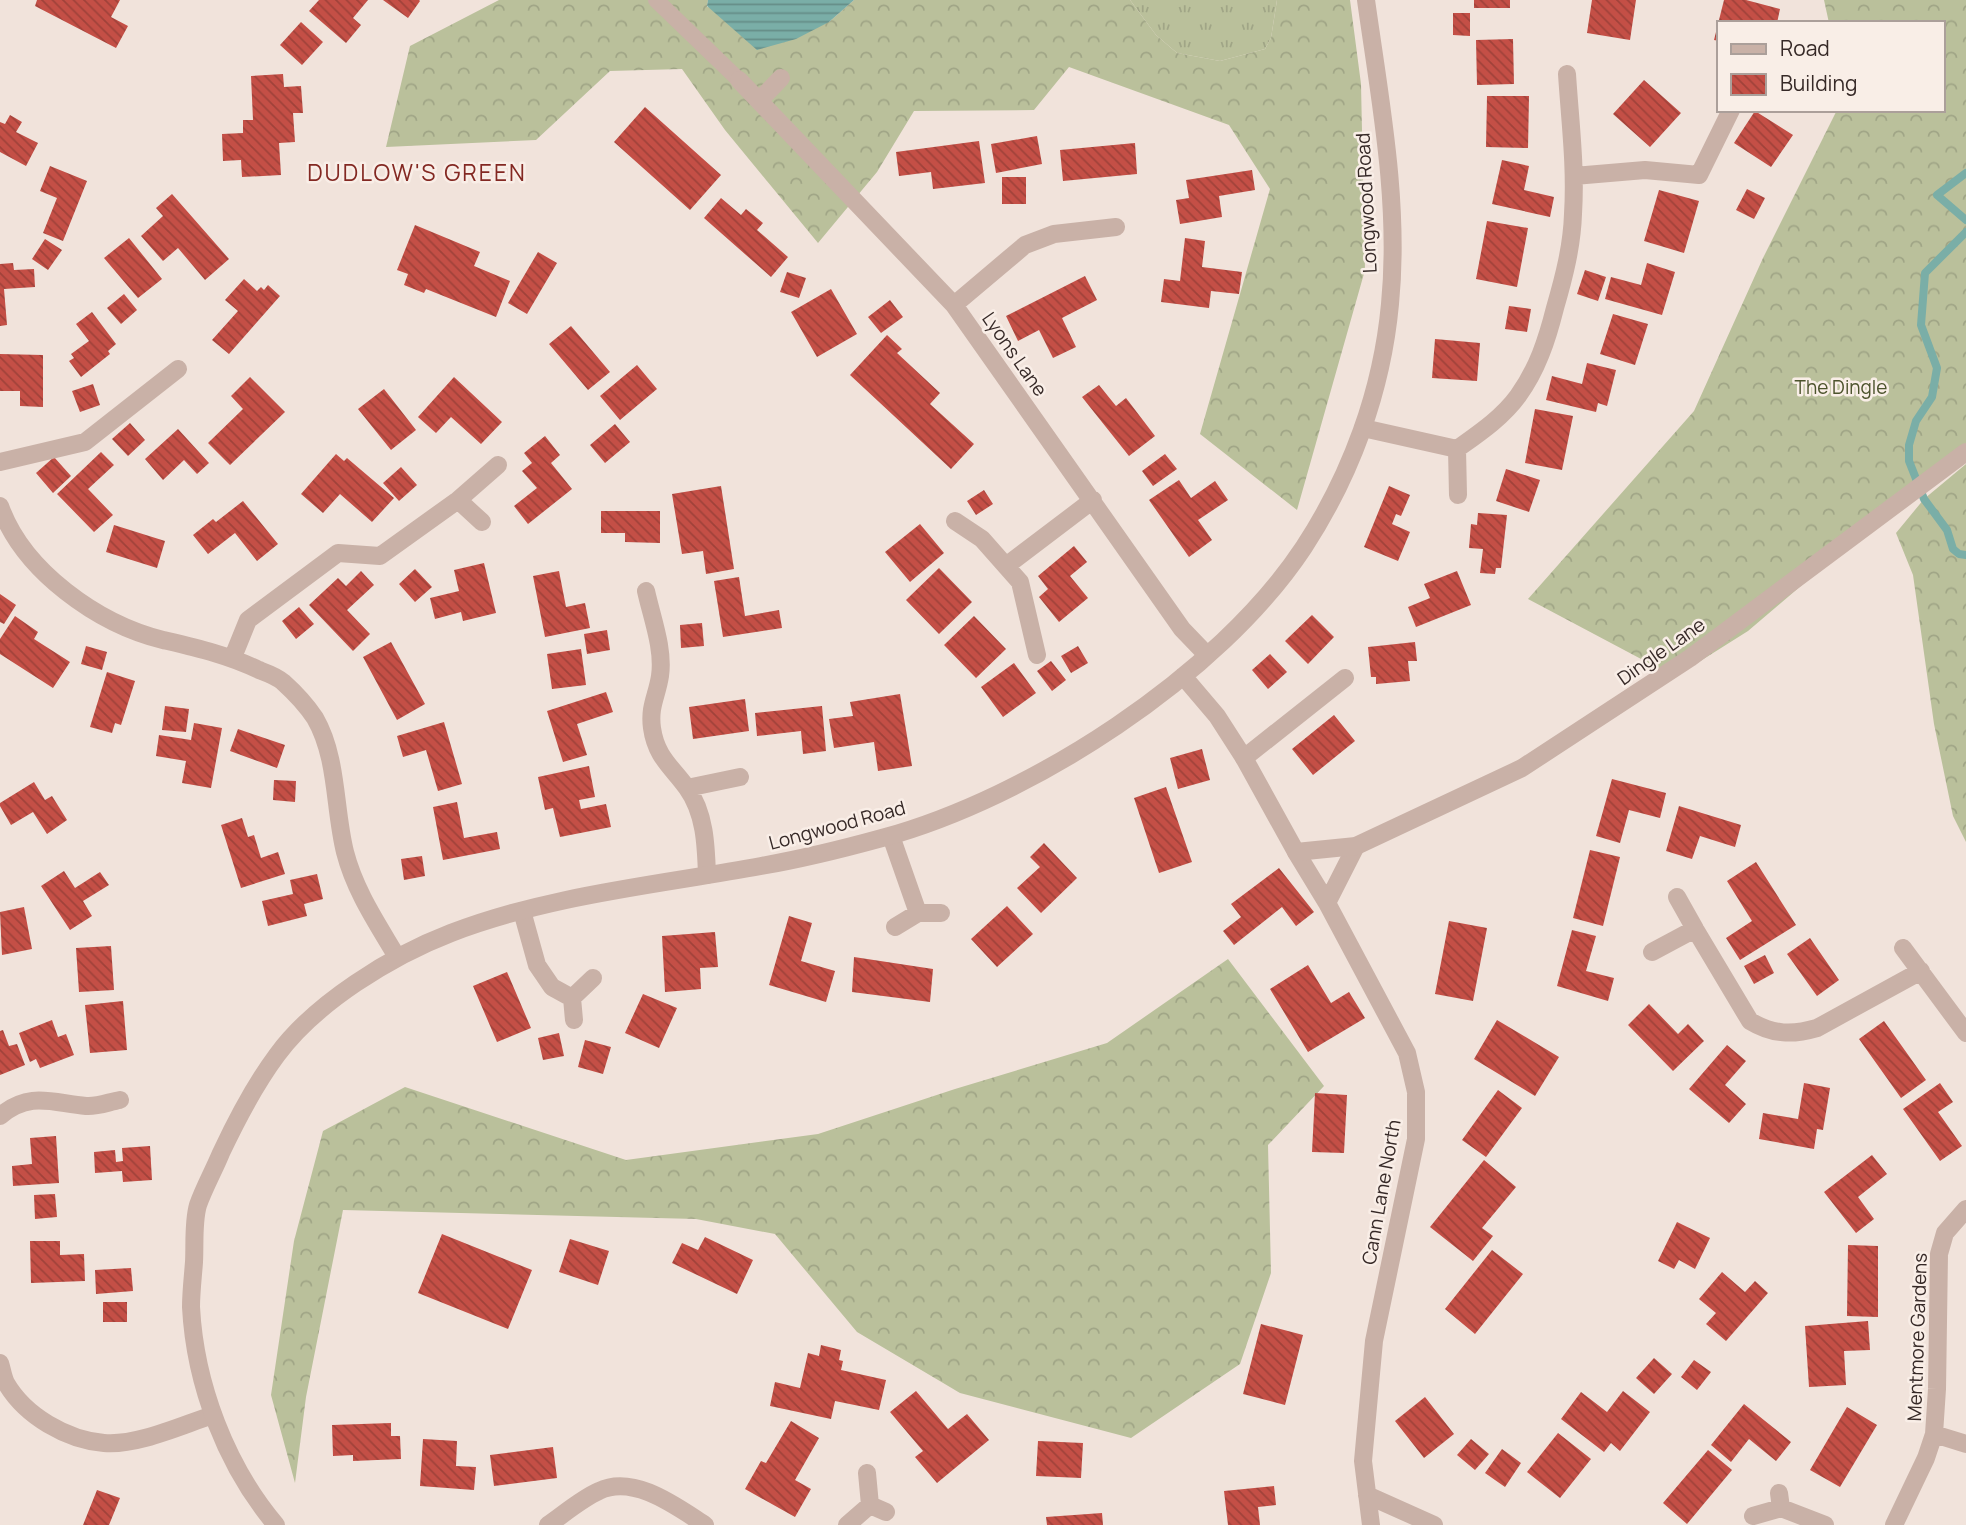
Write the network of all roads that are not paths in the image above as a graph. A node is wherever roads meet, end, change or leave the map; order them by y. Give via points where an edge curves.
1 (656, 0) edge
2 (1366, 0) edge
3 (1567, 74) dead end
4 (781, 78) dead end
5 (740, 80) joint
6 (759, 101) junction
7 (1730, 112) edge
8 (1574, 176) junction
9 (1116, 227) dead end
10 (954, 305) junction
11 (178, 369) dead end
12 (1363, 428) junction
13 (1457, 449) junction
14 (1966, 452) edge
15 (0, 463) edge
16 (498, 465) dead end
17 (1458, 495) dead end
18 (458, 500) junction
19 (1093, 500) junction
20 (0, 506) edge
21 (955, 521) dead end
22 (482, 522) dead end
23 (1006, 566) junction
24 (646, 591) dead end
25 (1037, 655) dead end
26 (1207, 655) junction
27 (233, 657) junction
28 (1183, 676) junction
29 (1345, 678) dead end
30 (1244, 758) junction
31 (740, 777) dead end
32 (687, 788) junction
33 (891, 836) junction
34 (1356, 846) junction
35 (1296, 852) junction
36 (707, 875) junction
37 (1677, 897) dead end
38 (1327, 903) junction
39 (522, 911) junction
40 (941, 912) dead end
41 (918, 913) junction
42 (895, 927) dead end
43 (1695, 929) junction
44 (1903, 948) dead end
45 (1652, 952) dead end
46 (397, 957) junction
47 (1921, 971) junction
48 (593, 978) dead end
49 (572, 998) junction
50 (574, 1020) dead end
51 (1966, 1033) edge
52 (120, 1100) dead end
53 (0, 1116) edge
54 (1966, 1209) edge
55 (0, 1363) edge
56 (2, 1383) edge
57 (214, 1415) junction
58 (1934, 1434) junction
59 (1966, 1444) edge
60 (867, 1473) dead end
61 (1367, 1495) junction
62 (1753, 1516) dead end
63 (276, 1525) edge
64 (548, 1525) edge
65 (705, 1525) edge
66 (847, 1525) edge
67 (1371, 1525) edge
68 (1434, 1525) edge
69 (1825, 1525) edge
70 (1894, 1525) edge

1 - 5 street, Lyons Lane
2 - 12 street, Longwood Road via 1393,235 1391,303 1381,367
3 - 8 street
4 - 6 street
5 - 6 street, Lyons Lane
6 - 10 street, Lyons Lane
7 - 8 street via 1699,175 1645,170
8 - 13 street via 1567,264 1536,367 1517,398
9 - 10 street via 1054,234 1026,245
10 - 19 street, Lyons Lane
11 - 15 street via 85,442
12 - 13 street
12 - 26 street, Longwood Road via 1338,489 1303,549 1261,601
13 - 17 street
14 - 34 street, Dingle Lane via 1690,658 1555,747 1478,790
16 - 18 street
18 - 22 street
18 - 27 street via 380,556 338,553 248,620
19 - 23 street
19 - 26 street, Lyons Lane via 1182,629
20 - 27 street via 32,559 72,598 123,626
21 - 23 street via 982,539
23 - 25 street via 1020,582
24 - 32 street via 659,648 652,729 659,752
26 - 28 street, Longwood Road
27 - 46 street via 281,680 314,717 329,754 345,852 360,896
28 - 30 street
28 - 33 street, Longwood Road via 1053,765 995,795
29 - 30 street
30 - 35 street
31 - 32 street
32 - 36 street via 700,813
33 - 36 street, Longwood Road
33 - 41 street
34 - 35 street, Dingle Lane
34 - 38 street
35 - 38 street, Cann Lane North
36 - 39 street, Longwood Road
37 - 43 street
38 - 61 street, Cann Lane North via 1407,1053 1416,1092 1416,1139 1374,1341 1363,1461
39 - 46 street, Longwood Road via 452,932
39 - 49 street via 537,965 552,987
40 - 41 street
41 - 42 street
43 - 45 street
43 - 47 street via 1750,1021 1780,1033 1817,1028
44 - 47 street
46 - 57 street, Longwood Road via 315,1014 280,1050 235,1123 197,1208 191,1306 199,1363
47 - 51 street
48 - 49 street
49 - 50 street
52 - 53 street via 89,1106 47,1099 24,1101
54 - 58 street, Mentmore Gardens via 1945,1233 1939,1254
55 - 56 street
56 - 57 street via 44,1422 105,1443 136,1440
57 - 63 street, Longwood Road via 241,1476
58 - 59 street, Mentmore Gardens
58 - 70 street, Mentmore Gardens
60 - 66 street via 878,1509
61 - 67 street, Cann Lane North
61 - 68 street
62 - 69 street via 1780,1501
64 - 65 street via 600,1490 621,1486 646,1491

